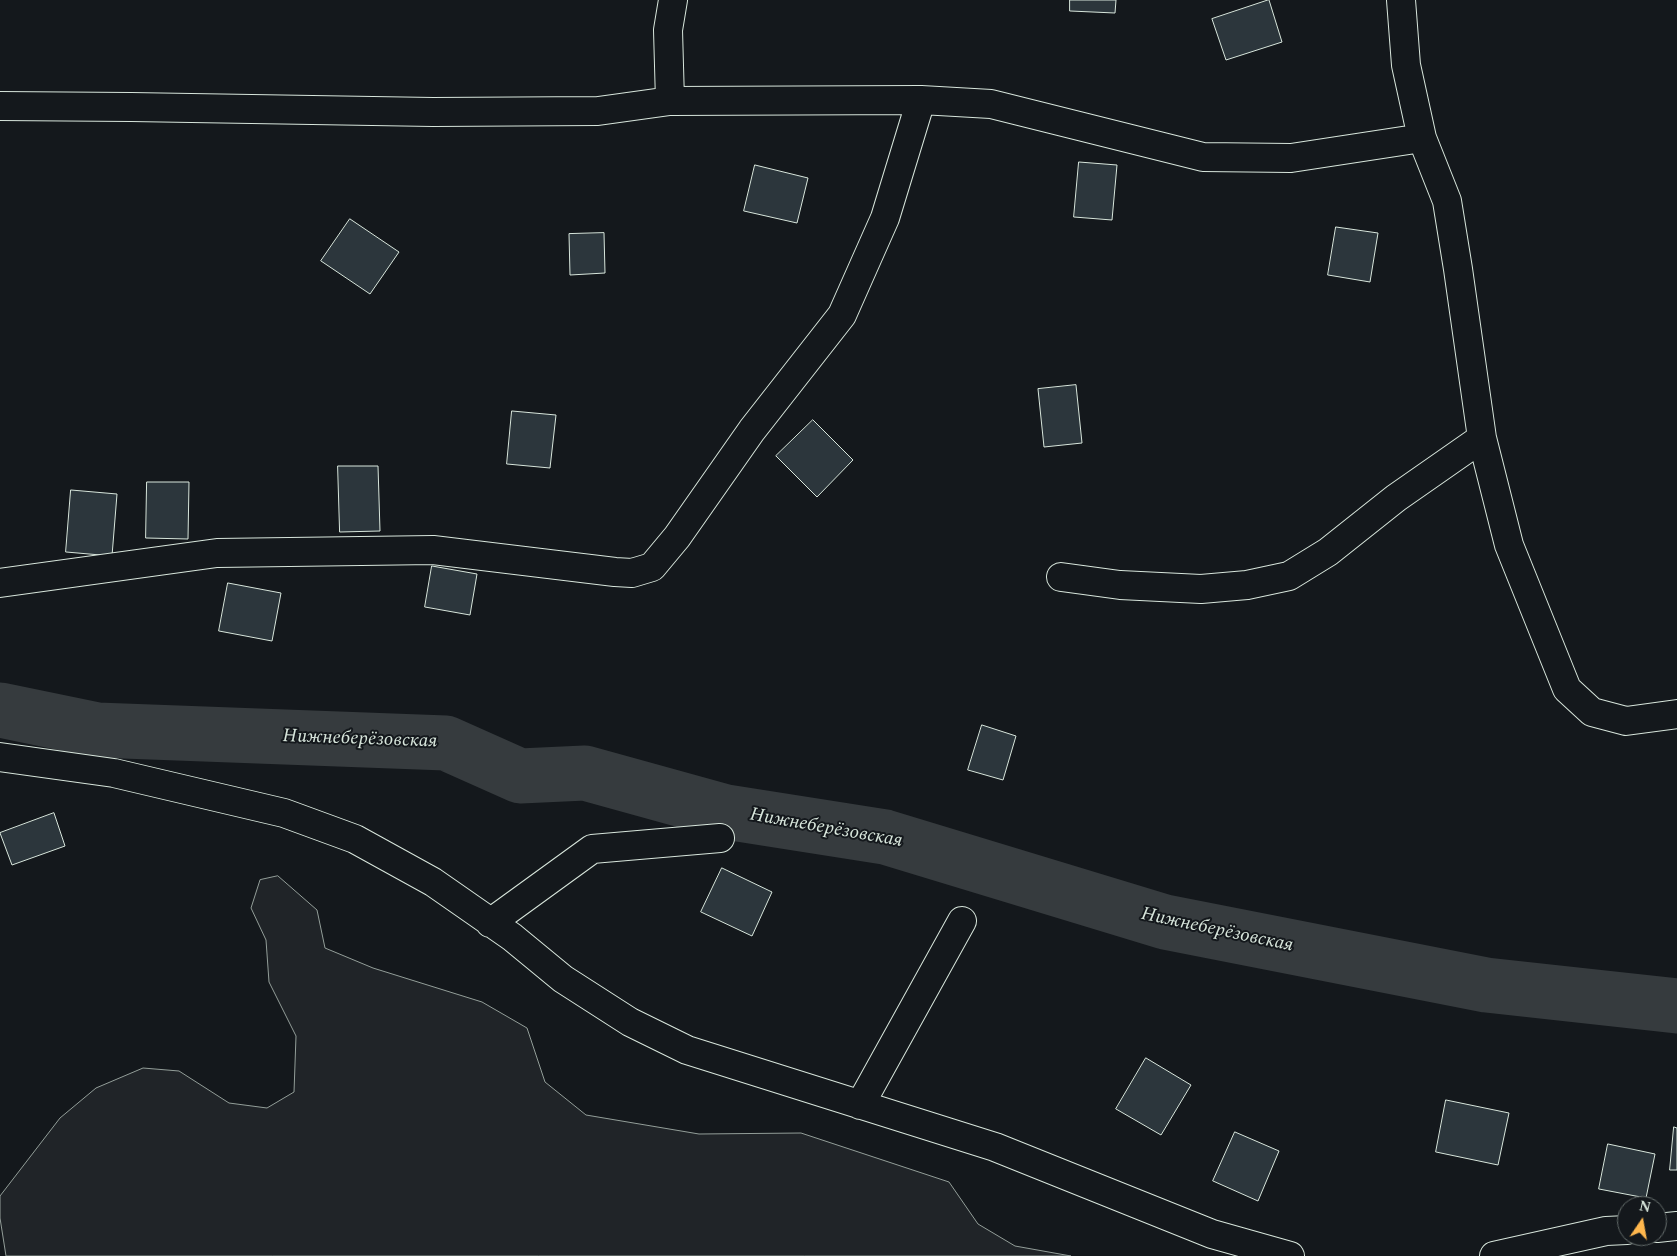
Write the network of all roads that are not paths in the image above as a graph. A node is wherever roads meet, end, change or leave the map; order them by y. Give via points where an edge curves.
1 (673, 0) edge
2 (1401, 0) edge
3 (670, 100) junction
4 (921, 100) junction
5 (0, 106) edge
6 (1422, 138) junction
7 (1482, 438) junction
8 (1061, 577) dead end
9 (0, 583) edge
10 (1677, 714) edge
11 (0, 757) edge
12 (720, 838) dead end
13 (962, 920) dead end
14 (490, 923) junction
15 (860, 1105) junction
16 (1617, 1231) edge
17 (1290, 1256) edge
18 (1494, 1256) edge

1 - 3 street via 668,30
2 - 6 street via 1406,65
3 - 4 street
3 - 5 street via 598,111
4 - 6 street via 991,104 1203,157 1291,158
4 - 9 street via 885,218 842,315 752,430 677,537 652,567 632,573 615,572 433,550 217,553
6 - 7 street via 1447,201
7 - 8 street via 1396,498 1328,552 1289,576 1247,585 1201,589 1120,585
7 - 10 street via 1509,545 1567,689 1592,712 1626,721
11 - 14 street via 114,773 284,813 355,839 433,882
12 - 14 street via 592,849
13 - 15 street
14 - 15 street via 563,979 630,1022 686,1050
15 - 17 street via 996,1148 1212,1234
16 - 18 street

